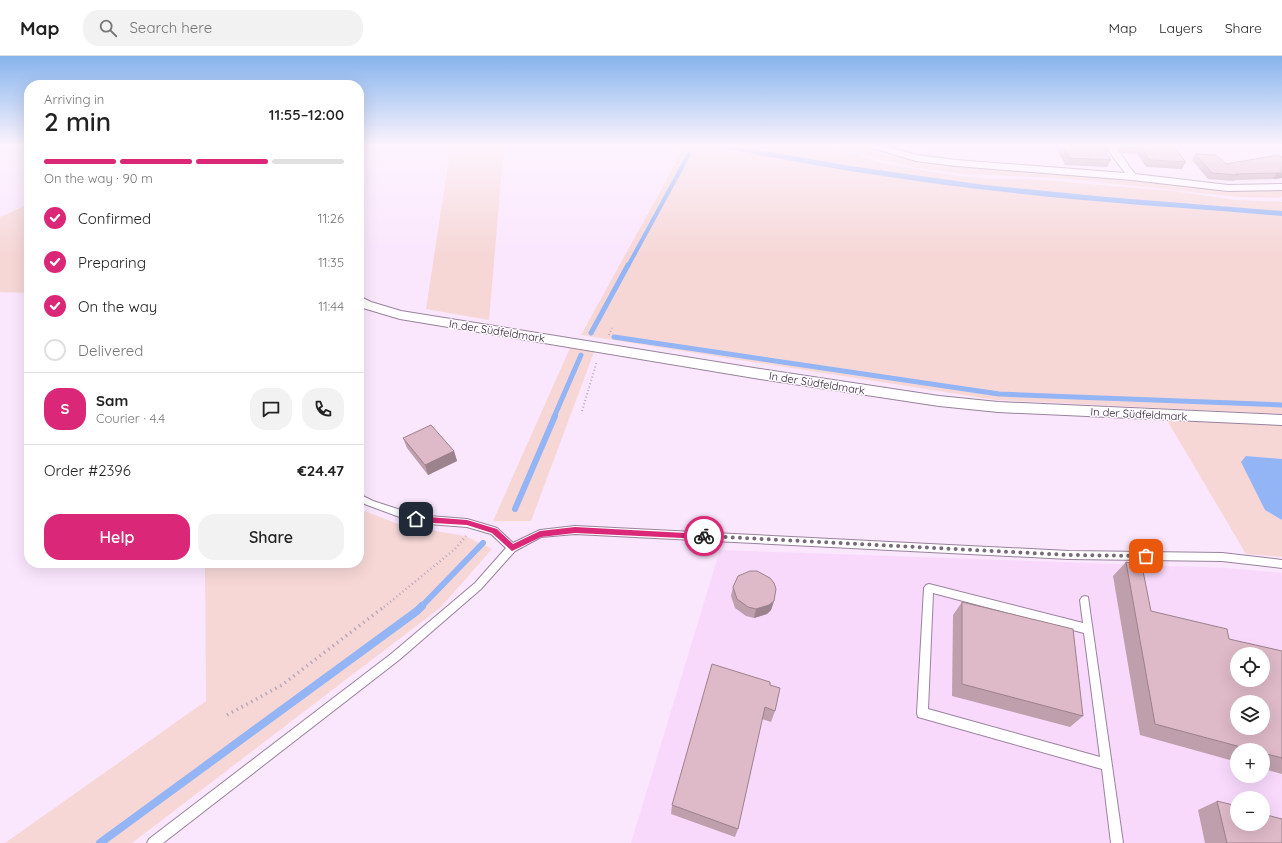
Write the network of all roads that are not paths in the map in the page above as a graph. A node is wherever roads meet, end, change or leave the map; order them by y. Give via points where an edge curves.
1 (1173, 182) edge
2 (1282, 187) edge
3 (364, 303) edge
4 (1282, 420) edge
5 (364, 500) edge
6 (512, 548) junction
7 (1282, 564) edge
8 (1085, 600) dead end
9 (1088, 629) junction
10 (1107, 765) junction
11 (153, 843) edge
12 (1117, 843) edge

1 - 2 street via 1228,188
3 - 4 street, In der Südfeldmark via 400,315 931,400 1006,408
5 - 6 lane via 416,519 467,523 494,531
6 - 7 lane via 540,534 575,530 1069,555 1222,558
6 - 11 lane via 478,586 395,657
8 - 9 lane
9 - 10 lane
9 - 10 lane via 929,588 922,713
10 - 12 lane

